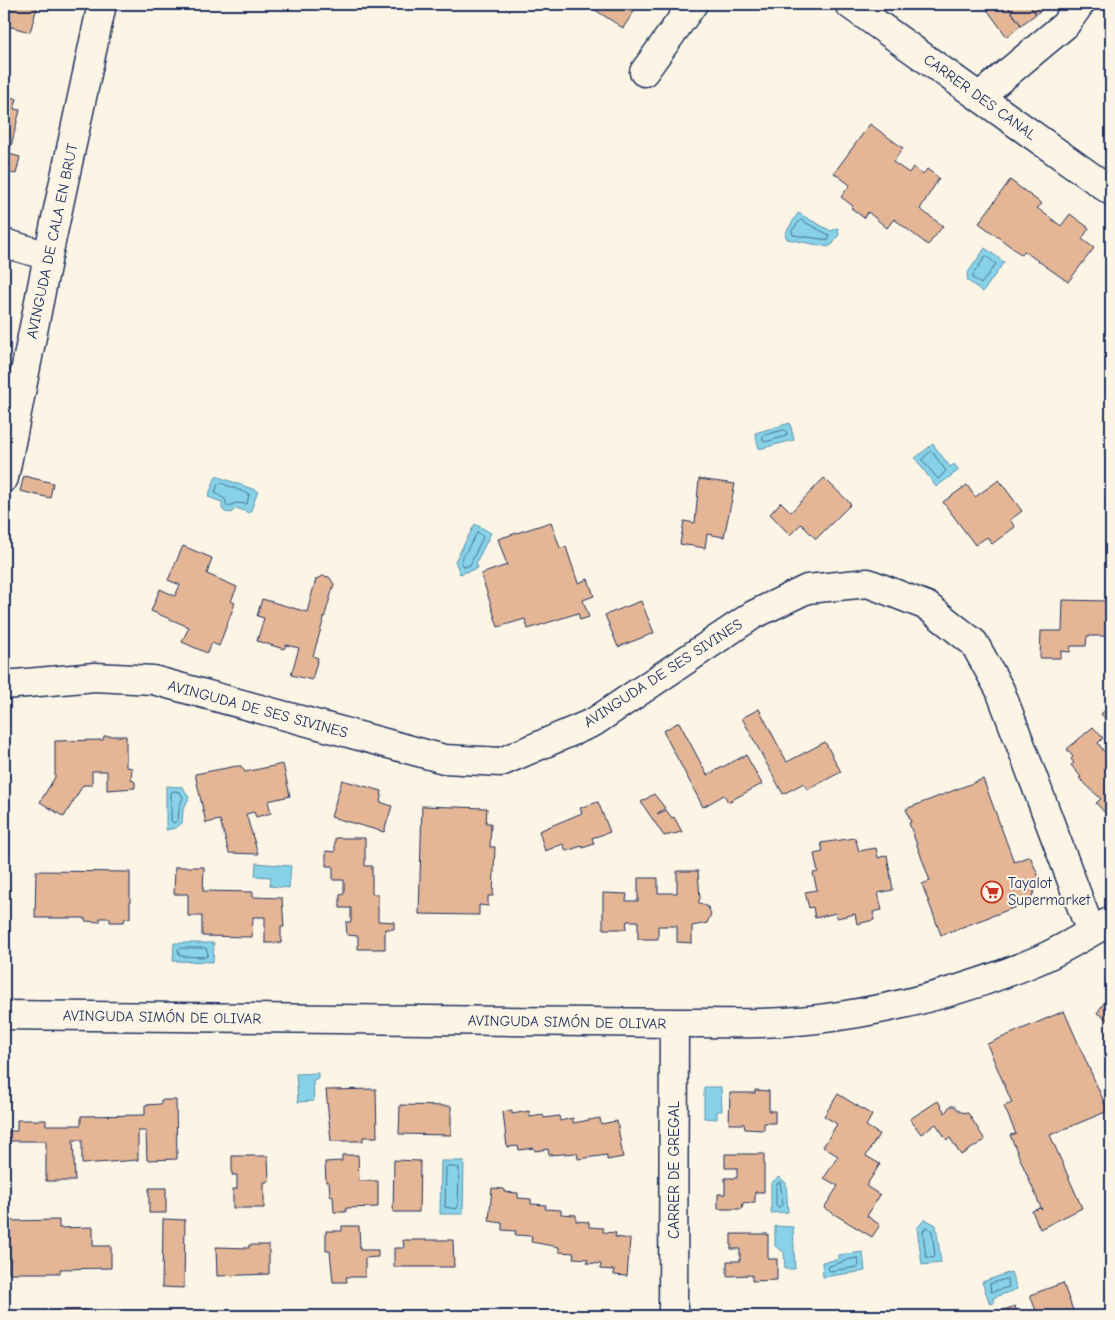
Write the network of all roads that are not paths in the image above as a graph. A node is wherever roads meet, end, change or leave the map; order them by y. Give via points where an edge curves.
1 (102, 4) edge
2 (692, 4) edge
3 (849, 4) edge
4 (1080, 4) edge
5 (644, 72) dead end
6 (980, 96) junction
7 (1111, 191) edge
8 (4, 243) edge
9 (48, 256) junction
10 (4, 478) edge
11 (4, 685) edge
12 (1101, 926) edge
13 (4, 1015) edge
14 (674, 1023) junction
15 (673, 1316) edge

1 - 9 street, AVINGUDA DE CALA EN BRUT
2 - 5 street
3 - 6 street, CARRER DES CANAL
4 - 6 street via 1065,25
6 - 7 street, CARRER DES CANAL
8 - 9 street
9 - 10 street, AVINGUDA DE CALA EN BRUT
11 - 12 street, AVINGUDA DE SES SIVINES via 95,677 153,680 444,759 501,762 594,722 753,615 807,589 868,583 927,606 974,643 1000,690
12 - 14 street, AVINGUDA SIMÓN DE OLIVAR via 1036,961 908,1004 832,1017 743,1023
13 - 14 street, AVINGUDA SIMÓN DE OLIVAR
14 - 15 street, CARRER DE GREGAL

